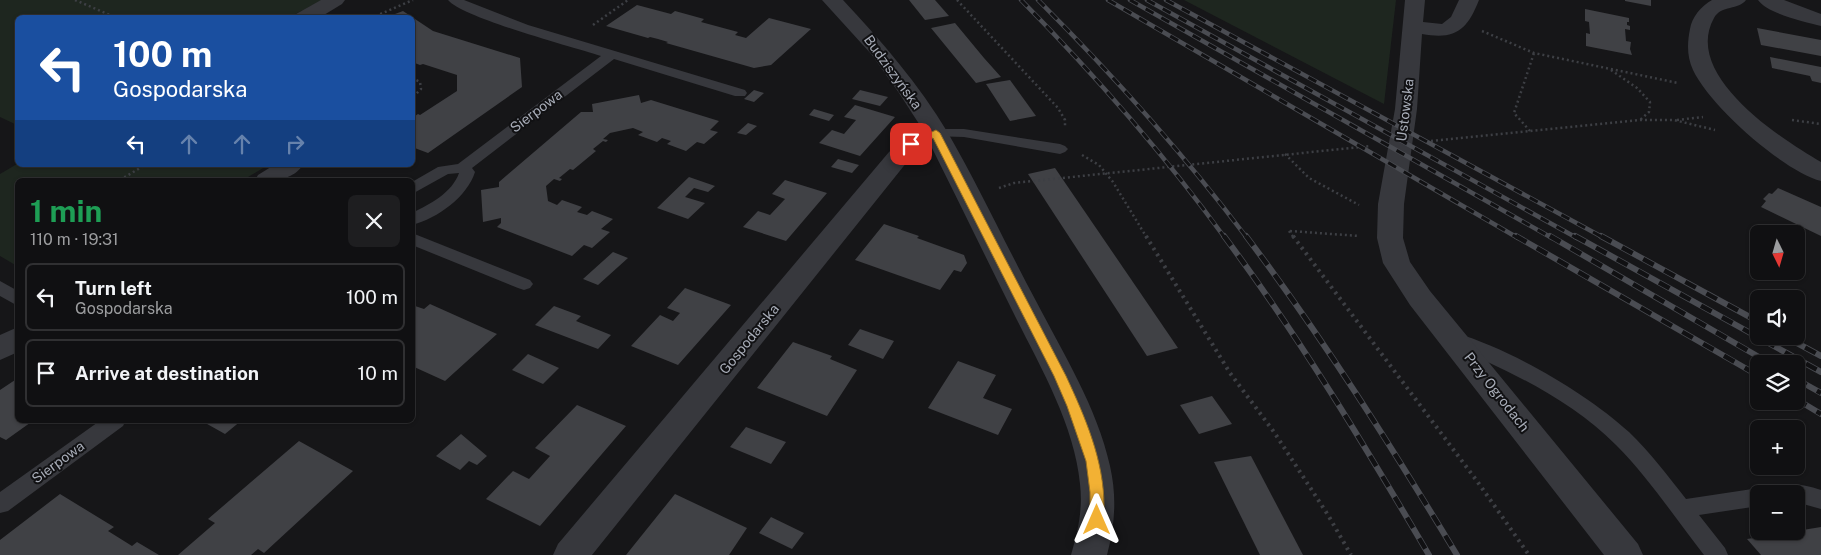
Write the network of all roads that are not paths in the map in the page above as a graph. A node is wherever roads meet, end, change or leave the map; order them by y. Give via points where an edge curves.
1 (335, 0) edge
2 (454, 0) edge
3 (832, 0) edge
4 (1415, 0) edge
5 (1469, 0) edge
6 (1736, 0) edge
7 (1768, 0) edge
8 (308, 15) edge
9 (1821, 20) edge
10 (1413, 26) junction
11 (610, 55) junction
12 (740, 93) dead end
13 (936, 133) junction
14 (1060, 149) road end
15 (288, 167) edge
16 (462, 168) junction
17 (1821, 173) edge
18 (270, 178) edge
19 (415, 187) edge
20 (415, 218) edge
21 (1390, 229) joint
22 (415, 239) edge
23 (524, 284) dead end
24 (0, 287) edge
25 (15, 298) edge
26 (15, 340) edge
27 (1455, 340) junction
28 (0, 349) edge
29 (112, 423) edge
30 (1805, 493) edge
31 (1750, 498) edge
32 (1821, 500) edge
33 (0, 504) edge
34 (1680, 509) junction
35 (570, 555) edge
36 (1089, 555) edge
37 (1625, 555) edge
38 (1717, 555) edge

1 - 8 street
2 - 11 lane via 499,20
3 - 13 street, Budziszyńska via 861,29 909,91
4 - 10 street, Ustowska
5 - 10 street via 1458,24 1448,30
6 - 17 street via 1712,8 1706,13 1699,30 1697,47 1708,78 1748,123
7 - 9 street via 1790,11
10 - 21 street, Ustowska
11 - 12 lane
11 - 16 lane, Sierpowa
13 - 14 lane via 964,133
13 - 35 street, Gospodarska via 911,144 898,157
13 - 36 street, Budziszyńska via 1060,376 1084,433 1097,492 1097,520
15 - 18 street
16 - 19 lane, Sierpowa via 439,172
16 - 20 lane via 467,172 461,186
21 - 27 street, Przy Ogrodach via 1392,249 1404,276
22 - 23 lane
24 - 25 lane
26 - 28 street
27 - 34 lane via 1537,380 1606,424 1639,456
27 - 37 street, Przy Ogrodach
29 - 33 lane, Sierpowa
30 - 32 lane
31 - 34 lane
34 - 38 lane

